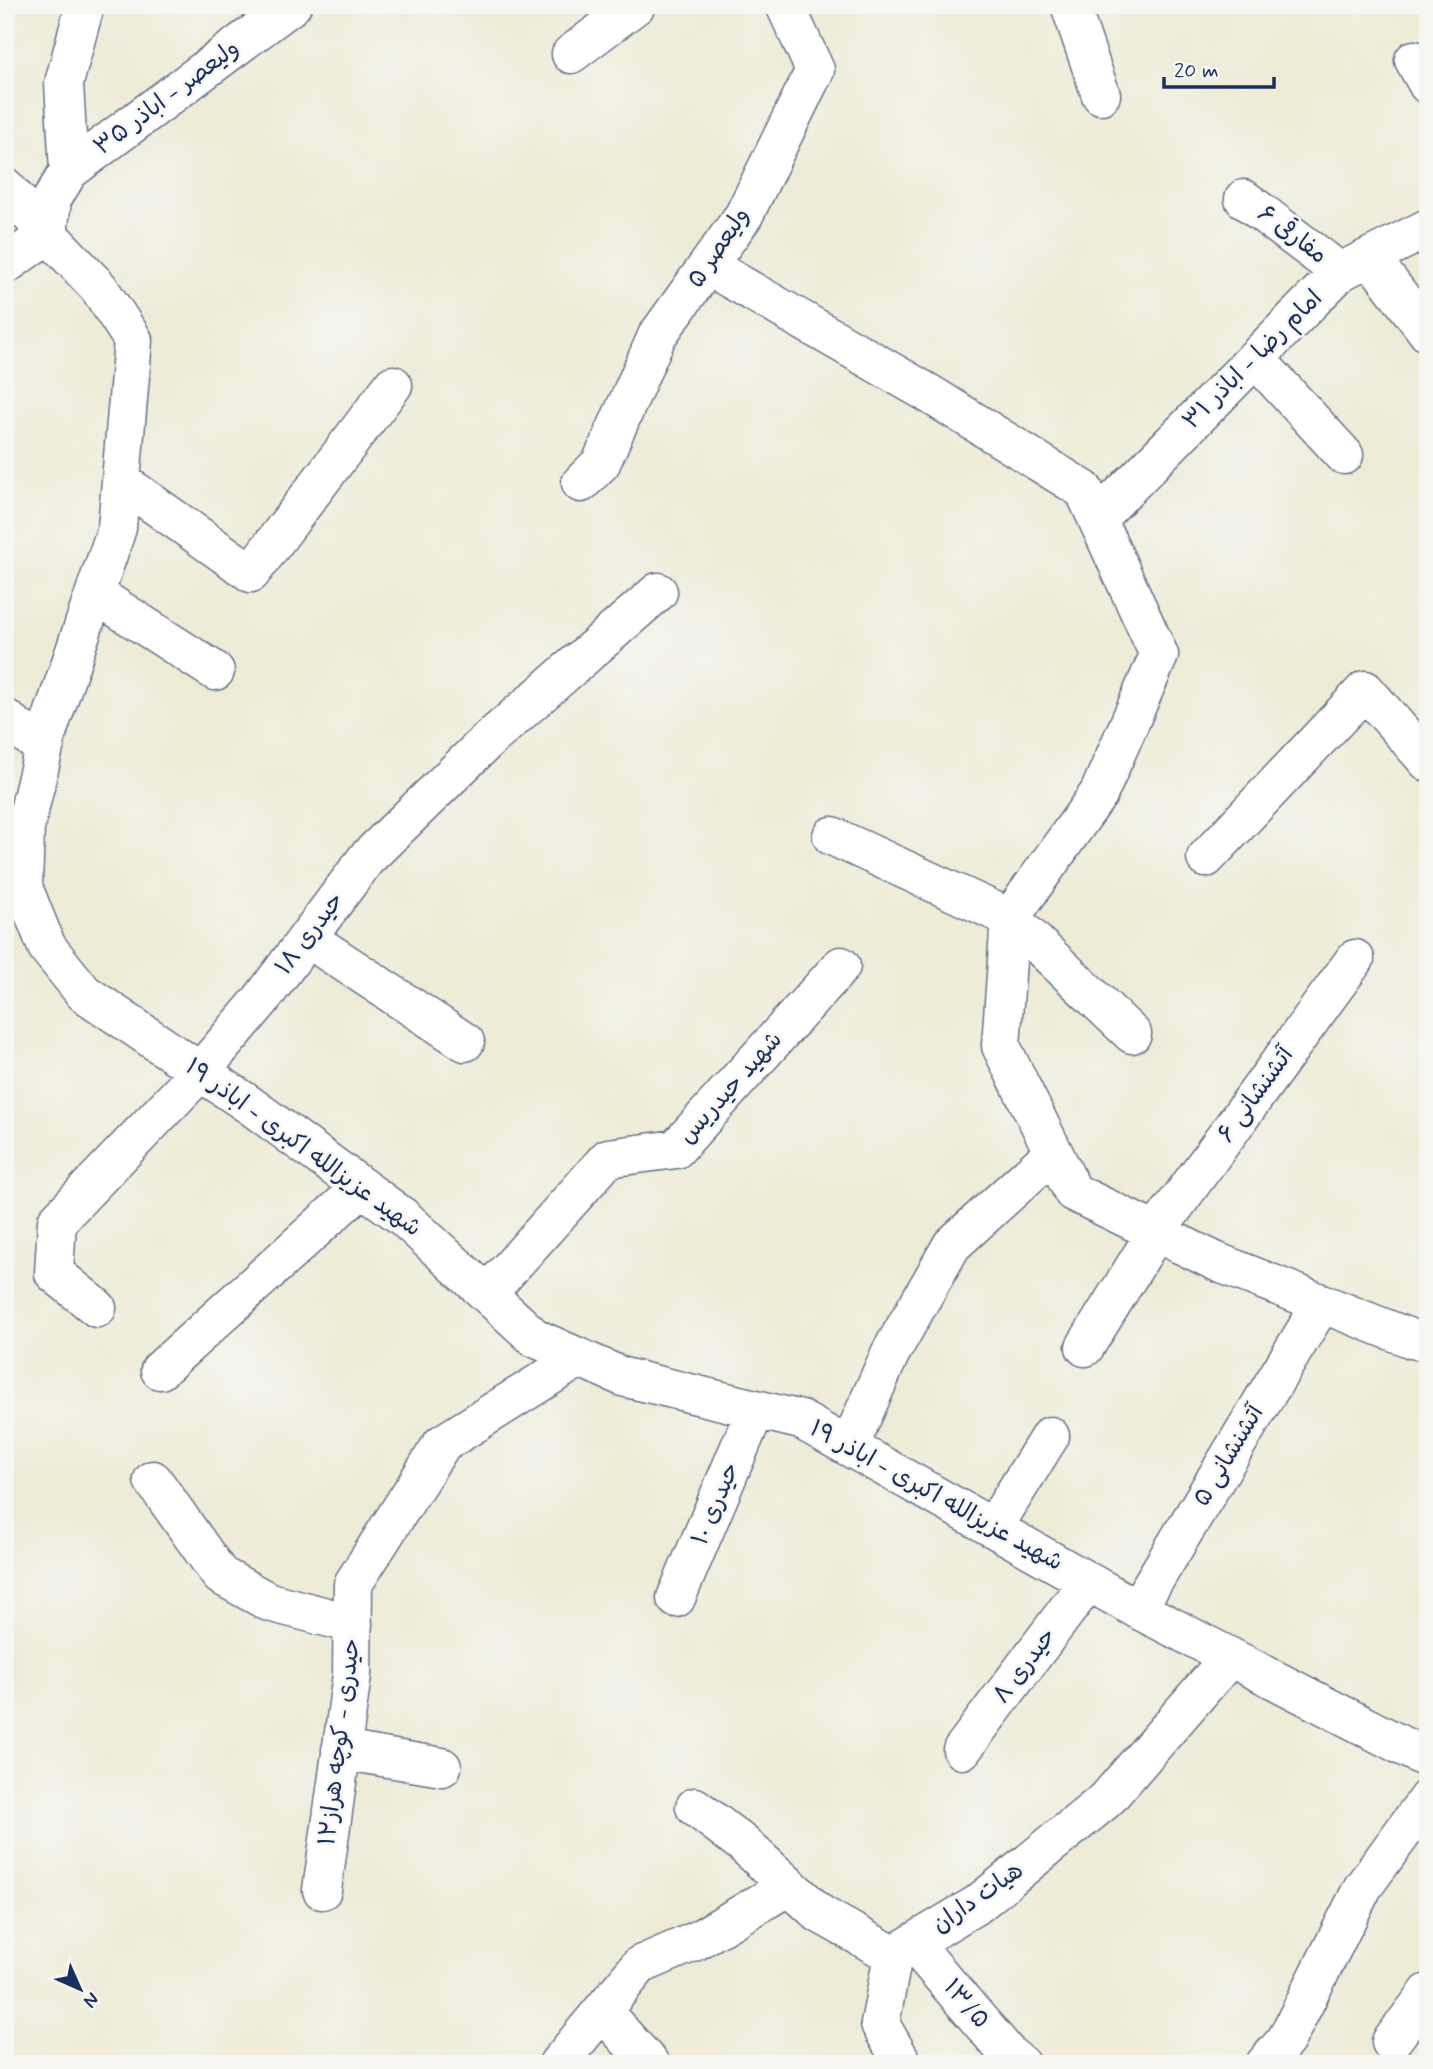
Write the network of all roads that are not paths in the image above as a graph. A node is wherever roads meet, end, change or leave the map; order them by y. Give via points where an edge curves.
1 (85, 5) edge
2 (292, 5) edge
3 (636, 5) edge
4 (785, 5) edge
5 (1070, 5) edge
6 (571, 54) dead end
7 (1101, 95) dead end
8 (5, 187) edge
9 (1244, 199) dead end
10 (56, 201) junction
11 (1428, 228) edge
12 (1355, 264) junction
13 (5, 265) edge
14 (708, 266) junction
15 (1428, 332) edge
16 (1255, 358) junction
17 (393, 385) dead end
18 (1344, 455) dead end
19 (122, 482) junction
20 (581, 483) dead end
21 (1097, 519) junction
22 (658, 592) dead end
23 (95, 594) junction
24 (215, 671) dead end
25 (5, 718) edge
26 (44, 748) junction
27 (1427, 761) edge
28 (17, 808) edge
29 (832, 836) dead end
30 (1206, 858) dead end
31 (1010, 919) junction
32 (307, 938) junction
33 (1355, 959) dead end
34 (841, 966) dead end
35 (1132, 1034) dead end
36 (465, 1042) dead end
37 (200, 1072) junction
38 (1053, 1153) junction
39 (362, 1187) junction
40 (1156, 1232) junction
41 (487, 1294) junction
42 (1322, 1303) junction
43 (97, 1308) dead end
44 (1422, 1330) edge
45 (1085, 1347) dead end
46 (579, 1358) junction
47 (160, 1370) dead end
48 (756, 1409) junction
49 (1050, 1436) dead end
50 (849, 1447) junction
51 (153, 1480) dead end
52 (993, 1528) junction
53 (1088, 1582) junction
54 (676, 1598) dead end
55 (1137, 1609) junction
56 (353, 1624) junction
57 (1230, 1657) junction
58 (962, 1750) dead end
59 (341, 1751) junction
60 (1428, 1759) edge
61 (442, 1768) dead end
62 (1428, 1798) edge
63 (695, 1807) dead end
64 (789, 1886) junction
65 (322, 1891) dead end
66 (903, 1949) junction
67 (1428, 1993) edge
68 (603, 2012) junction
69 (1391, 2042) dead end
70 (558, 2064) edge
71 (650, 2064) edge
72 (902, 2064) edge
73 (1020, 2064) edge
74 (1265, 2064) edge

1 - 10 street via 64,83
2 - 10 street, ولیعصر - اباذر ۳۵
3 - 6 street
4 - 14 street, ولیعصر ۵ via 815,70 744,215
5 - 7 street
8 - 10 street, شهید عزیزالله اکبری - اباذر ۱۹
9 - 12 street, مفارقی ۶
10 - 13 street, ولیعصر - اباذر ۳۵
10 - 19 street, شهید عزیزالله اکبری - اباذر ۱۹ via 99,288 133,340
11 - 12 street, امام رضا - اباذر ۳۱
12 - 15 street, مفارقی ۶
12 - 16 street, امام رضا - اباذر ۳۱
14 - 20 street, ولیعصر ۵ via 657,336 601,463
14 - 21 street via 1084,490
16 - 18 street
16 - 21 street, امام رضا - اباذر ۳۱
17 - 19 street via 251,573
19 - 23 street, شهید عزیزالله اکبری - اباذر ۱۹ via 117,528
21 - 31 street via 1159,655 1099,793
22 - 32 street, حیدری ۱۸ via 485,743 366,859
23 - 24 street
23 - 26 street, شهید عزیزالله اکبری - اباذر ۱۹
25 - 26 street
26 - 28 street, شهید عزیزالله اکبری - اباذر ۱۹
27 - 30 street via 1365,690
28 - 37 street, شهید عزیزالله اکبری - اباذر ۱۹ via 25,828 23,887 47,947 85,993
29 - 31 street
31 - 35 street
31 - 38 street via 1001,1046
32 - 36 street
32 - 37 street, حیدری ۱۸
33 - 40 street, آتشنشانی ۶
34 - 41 street, شهید حیدریس via 676,1149 608,1158
37 - 39 street, شهید عزیزالله اکبری - اباذر ۱۹
37 - 43 street, حیدری ۱۸ via 57,1221 54,1273
38 - 40 street via 1073,1192
38 - 50 street via 952,1245 890,1354
39 - 41 street, شهید عزیزالله اکبری - اباذر ۱۹ via 403,1217
39 - 47 street
40 - 42 street via 1217,1262
40 - 45 street, آتشنشانی ۶
41 - 46 street, شهید عزیزالله اکبری - اباذر ۱۹ via 535,1338
42 - 44 street
42 - 55 street, آتشنشانی ۵
46 - 48 street, شهید عزیزالله اکبری - اباذر ۱۹ via 623,1377
46 - 56 street, حیدری - كوچه هراز۱۲ via 442,1444 354,1584
48 - 50 street, شهید عزیزالله اکبری - اباذر ۱۹ via 801,1420
48 - 54 street, حیدری ۱۰
49 - 52 street
50 - 52 street, شهید عزیزالله اکبری - اباذر ۱۹
51 - 56 street via 220,1575 269,1602
52 - 53 street, شهید عزیزالله اکبری - اباذر ۱۹
53 - 55 street, شهید عزیزالله اکبری - اباذر ۱۹
53 - 58 street, حیدری ۸
55 - 57 street, شهید عزیزالله اکبری - اباذر ۱۹
56 - 59 street, حیدری - كوچه هراز۱۲ via 352,1675
57 - 60 street, شهید عزیزالله اکبری - اباذر ۱۹
57 - 66 street, هیات داران via 1107,1799 978,1904
59 - 61 street
59 - 65 street, حیدری - كوچه هراز۱۲
62 - 74 street via 1363,1887 1286,2040
63 - 64 street
64 - 66 street via 820,1914
64 - 68 street via 696,1941 640,1965
66 - 72 street via 880,2024
66 - 73 street, ۱۳/۵
67 - 69 street
68 - 70 street
68 - 71 street

